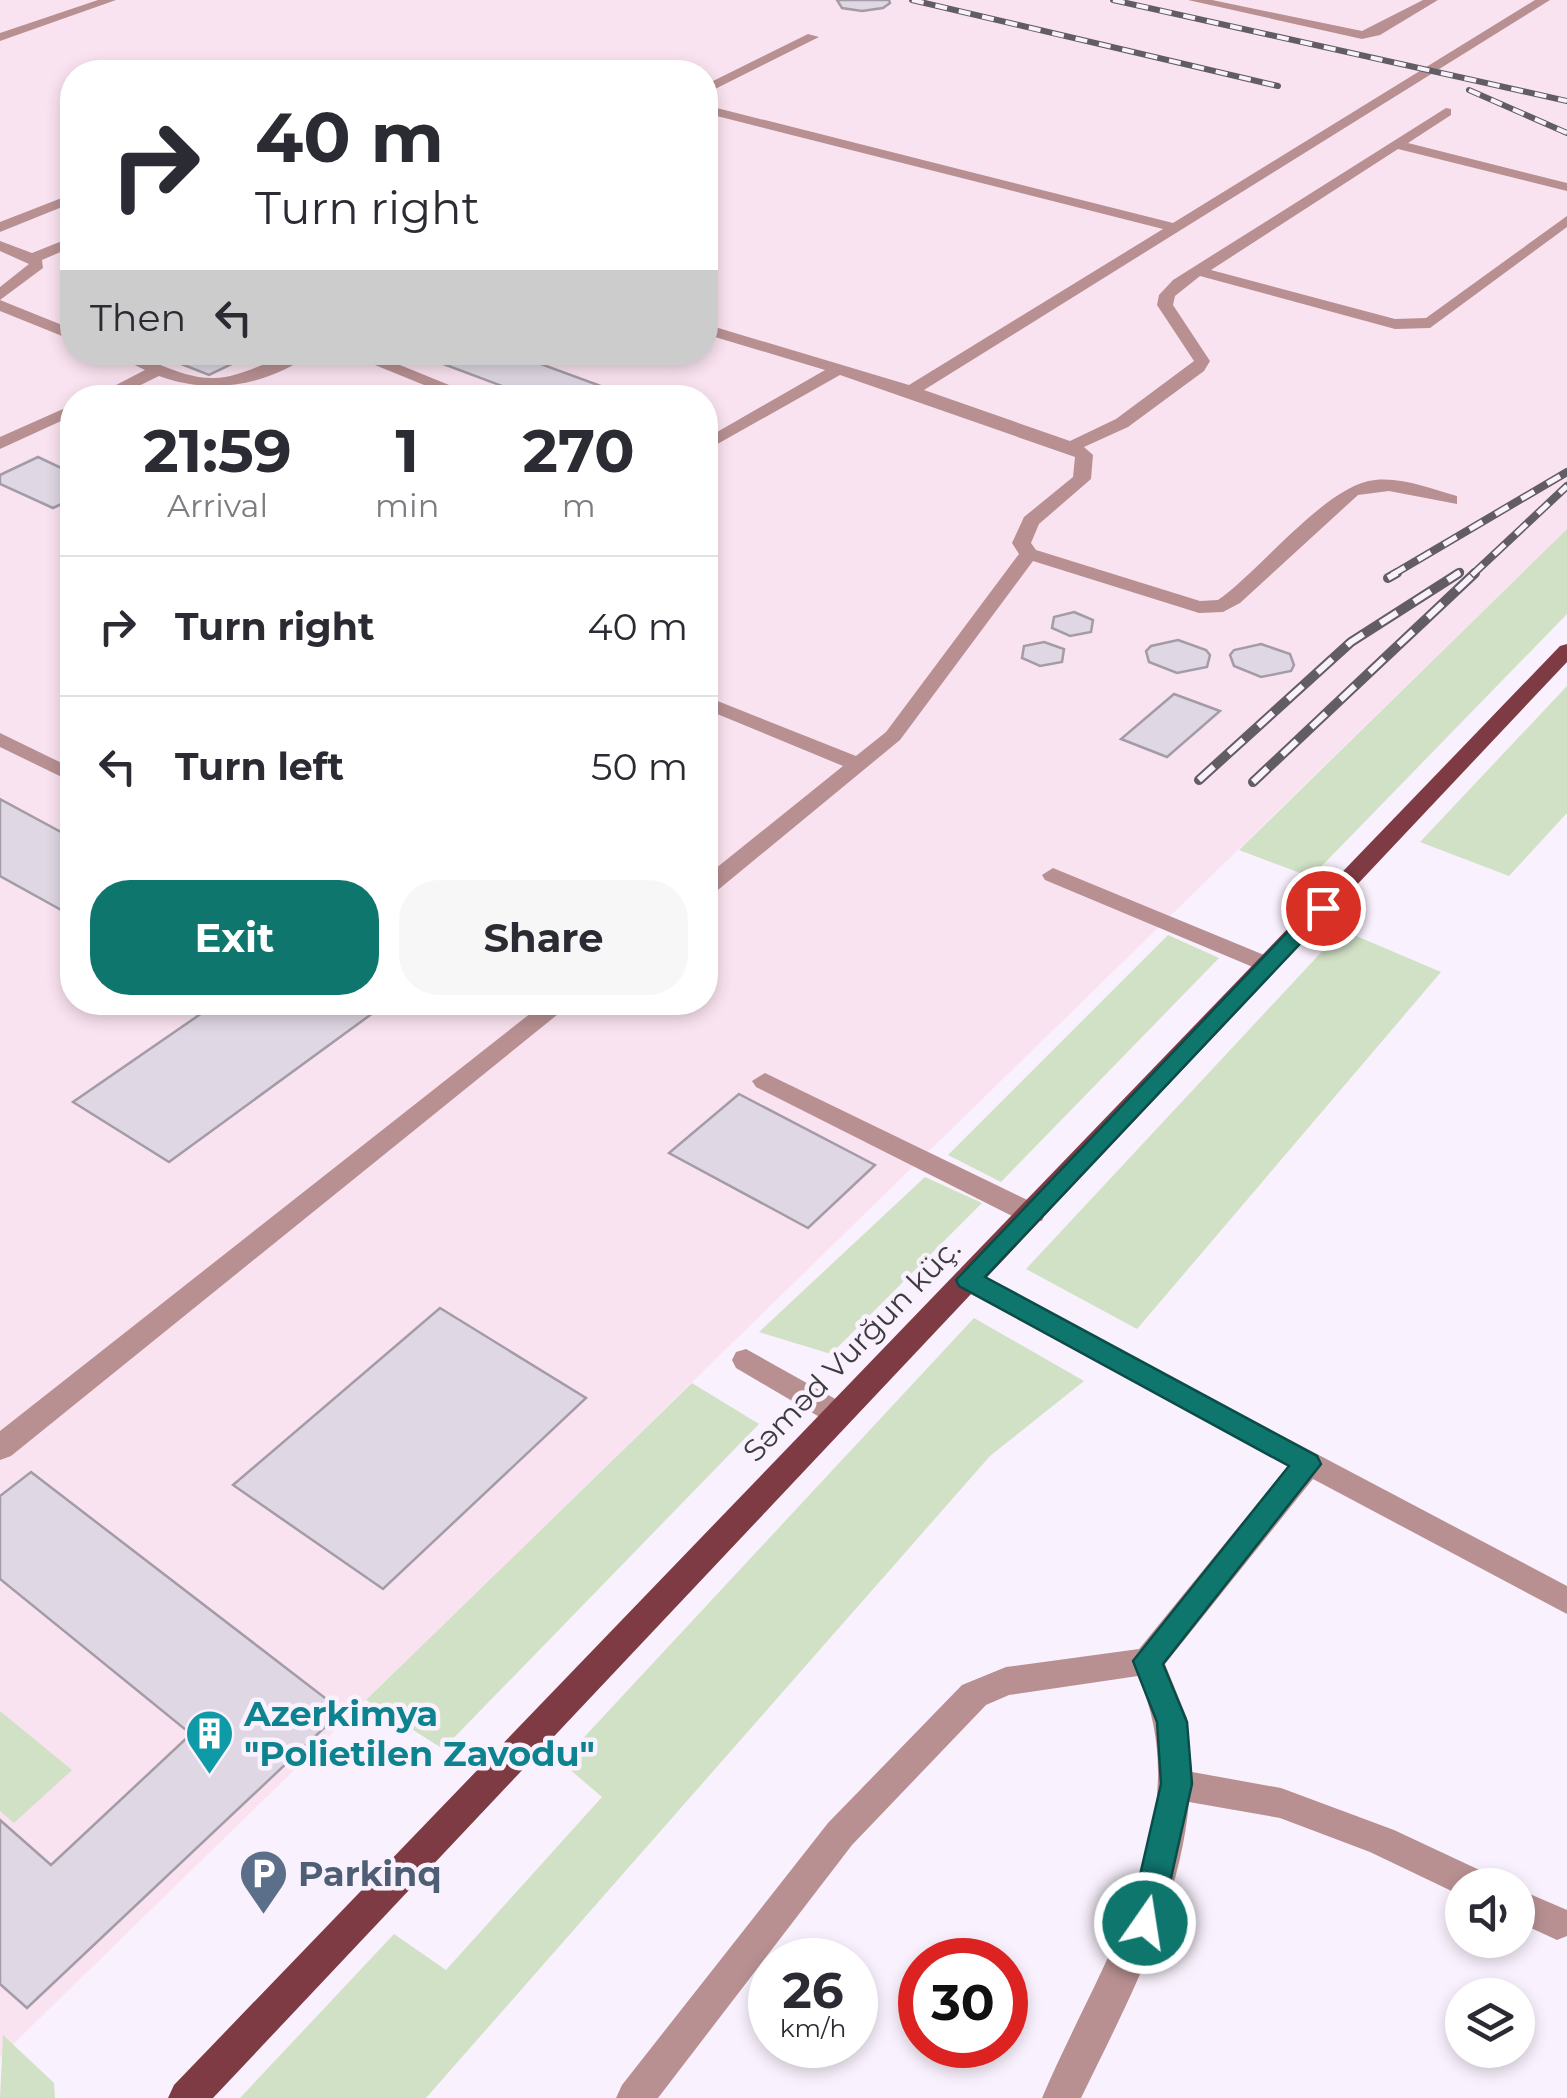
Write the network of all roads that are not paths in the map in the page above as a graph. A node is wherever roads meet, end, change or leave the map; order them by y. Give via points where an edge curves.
1 (110, 0) edge
2 (1194, 0) edge
3 (1432, 0) edge
4 (1544, 0) edge
5 (0, 37) edge
6 (813, 37) dead end
7 (718, 84) edge
8 (718, 112) edge
9 (1446, 112) dead end
10 (1396, 144) junction
11 (1567, 186) edge
12 (60, 203) edge
13 (1567, 220) edge
14 (0, 227) edge
15 (1176, 228) junction
16 (0, 246) edge
17 (60, 247) edge
18 (32, 258) junction
19 (1198, 271) junction
20 (0, 296) edge
21 (0, 305) edge
22 (60, 330) edge
23 (718, 333) edge
24 (146, 365) edge
25 (277, 365) edge
26 (385, 365) edge
27 (839, 369) junction
28 (158, 370) junction
29 (126, 385) edge
30 (200, 385) edge
31 (220, 385) edge
32 (439, 385) edge
33 (912, 391) junction
34 (60, 416) edge
35 (718, 439) edge
36 (0, 444) edge
37 (1071, 447) junction
38 (1451, 500) dead end
39 (1029, 554) junction
40 (1567, 650) edge
41 (718, 707) edge
42 (0, 739) edge
43 (860, 765) junction
44 (60, 770) edge
45 (1053, 875) dead end
46 (718, 878) edge
47 (1268, 965) junction
48 (546, 1015) edge
49 (765, 1081) dead end
50 (1032, 1214) junction
51 (968, 1280) junction
52 (746, 1360) dead end
53 (838, 1414) junction
54 (0, 1448) edge
55 (1307, 1464) junction
56 (1567, 1601) edge
57 (1148, 1661) junction
58 (1177, 1784) junction
59 (1445, 1870) edge
60 (1535, 1912) edge
61 (1557, 1923) dead end
62 (187, 2098) edge
63 (634, 2098) edge
64 (1062, 2098) edge

1 - 5 street
2 - 3 street via 1362,35
4 - 15 street
6 - 7 street
8 - 15 street
9 - 10 street
10 - 11 street
10 - 19 street
12 - 14 street
13 - 19 street via 1430,323 1417,326
15 - 33 street
16 - 18 street
17 - 18 street
18 - 20 street via 38,265
19 - 37 street via 1165,304 1202,360 1196,370 1122,423
21 - 22 street
23 - 27 street
24 - 28 street
25 - 31 street
26 - 32 street
27 - 33 street
27 - 35 street
28 - 29 street
28 - 30 street
33 - 37 street
34 - 36 street
37 - 39 street via 1084,455 1082,479 1030,521 1021,543
38 - 39 street via 1375,483 1352,490 1233,600 1211,608
39 - 43 street via 926,696
40 - 47 main road, Səməd Vurğun küç.
41 - 43 street
42 - 44 street
43 - 46 street
45 - 47 street
47 - 50 main road, Səməd Vurğun küç.
48 - 54 street
49 - 50 street
50 - 51 main road, Səməd Vurğun küç.
51 - 53 main road, Səməd Vurğun küç.
51 - 55 street
52 - 53 street
53 - 62 main road, Səməd Vurğun küç.
55 - 56 street
55 - 57 street
57 - 58 street via 1172,1722
57 - 63 street via 1006,1680 974,1696 840,1834
58 - 59 street via 1281,1803
58 - 64 street via 1145,1923
60 - 61 street

